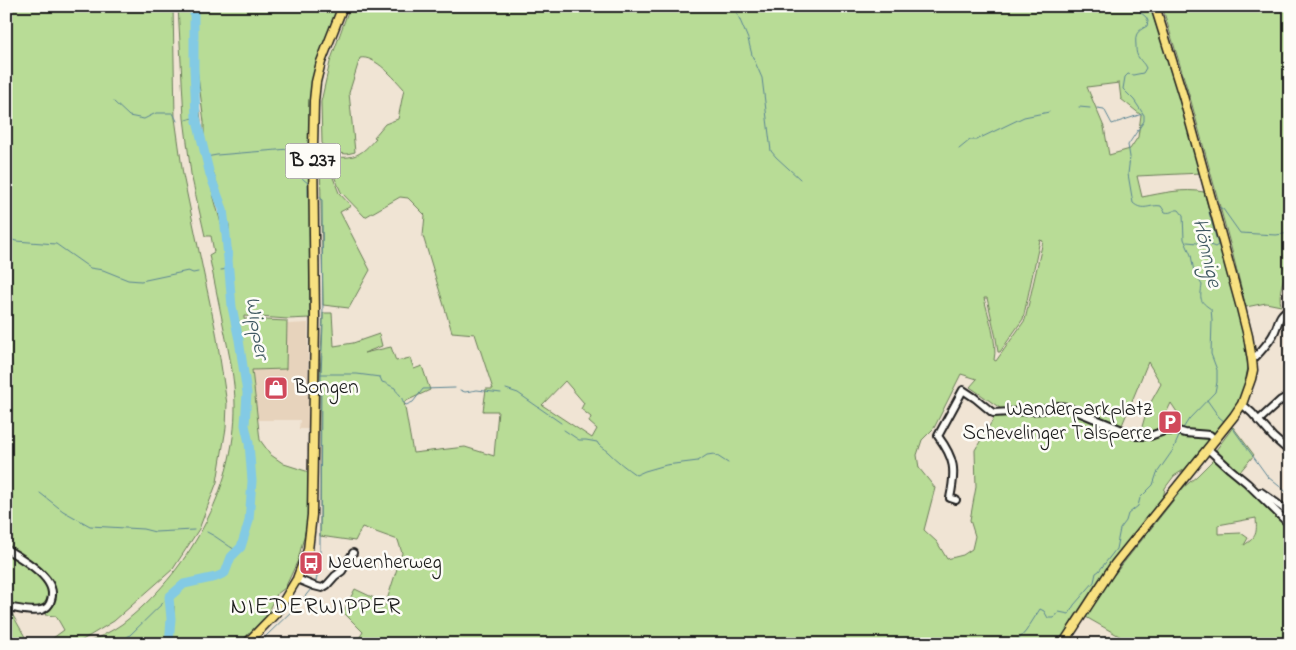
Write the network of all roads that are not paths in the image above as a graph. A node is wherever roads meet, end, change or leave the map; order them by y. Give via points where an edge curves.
1 (343, 6) edge
2 (1155, 6) edge
3 (1290, 309) edge
4 (1252, 360) junction
5 (1290, 395) edge
6 (1242, 404) junction
7 (1258, 421) junction
8 (1215, 440) junction
9 (1208, 449) junction
10 (1290, 452) edge
11 (1247, 483) junction
12 (956, 500) dead end
13 (1290, 513) edge
14 (1290, 525) edge
15 (6, 549) edge
16 (353, 553) dead end
17 (297, 578) junction
18 (6, 607) edge
19 (249, 642) edge
20 (1062, 644) edge

1 - 17 main road, B 237 via 321,62 314,101 312,515 308,550
2 - 4 main road via 1184,96
3 - 4 street via 1282,314 1273,335
4 - 6 main road via 1251,379
5 - 7 street
6 - 7 street
6 - 8 main road
7 - 10 street
8 - 9 main road
8 - 12 street via 1210,435 1178,431 1137,436 1058,406 993,413 963,390 938,436 952,458 954,478 950,498
9 - 11 street
9 - 20 main road via 1115,564
11 - 13 street
11 - 14 street
15 - 18 street via 33,566 53,592 49,605 42,610
16 - 17 street via 342,571 322,588
17 - 19 main road, B 237 via 277,612

